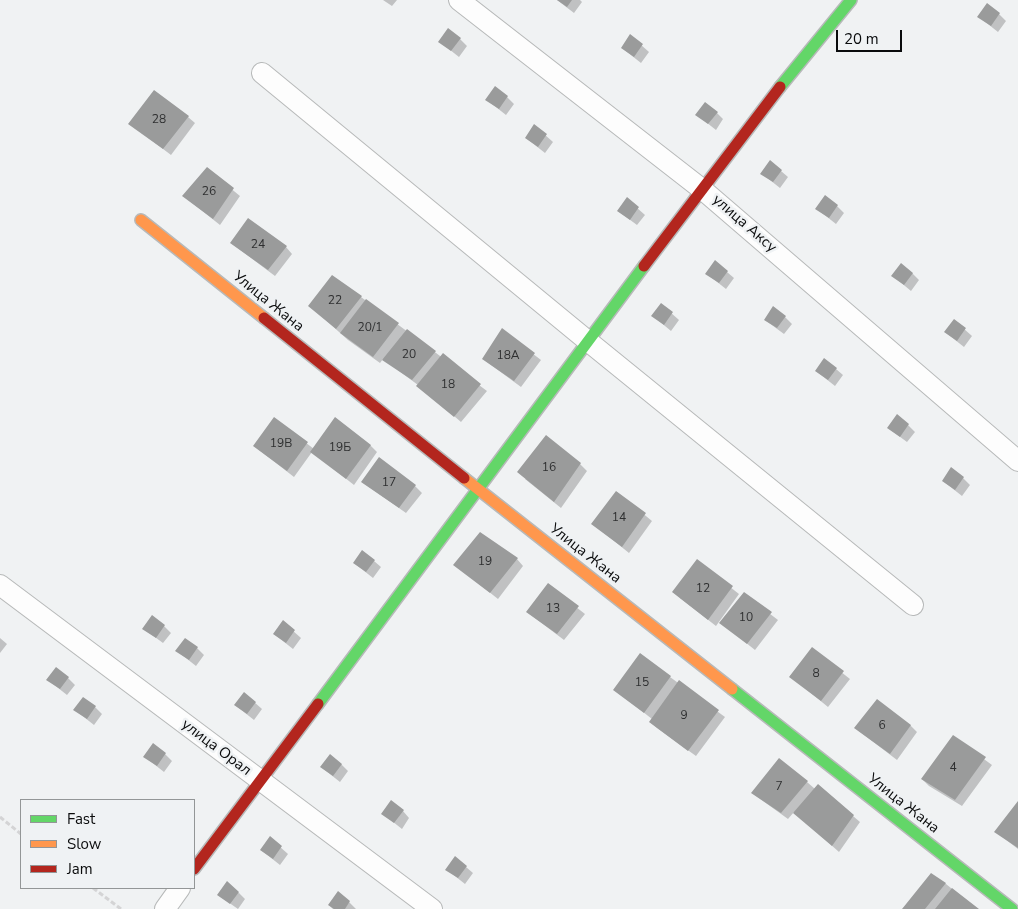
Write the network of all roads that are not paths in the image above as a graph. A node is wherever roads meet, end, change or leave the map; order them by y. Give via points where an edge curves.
1 (459, 0) edge
2 (852, 0) edge
3 (262, 73) dead end
4 (703, 190) junction
5 (141, 220) dead end
6 (589, 342) junction
7 (1018, 462) edge
8 (478, 489) junction
9 (0, 585) edge
10 (913, 605) dead end
11 (259, 780) junction
12 (195, 868) edge
13 (179, 889) edge
14 (165, 909) edge
15 (432, 909) edge
16 (1012, 909) edge

1 - 4 street, улица Аксу
2 - 4 street via 761,110
3 - 6 street
4 - 6 street
4 - 7 street, улица Аксу
5 - 8 street, Улица Жана
6 - 8 street
6 - 10 street
8 - 11 street
8 - 16 street, Улица Жана
9 - 11 street, улица Орал
11 - 12 street
11 - 15 street, улица Орал
13 - 14 street

